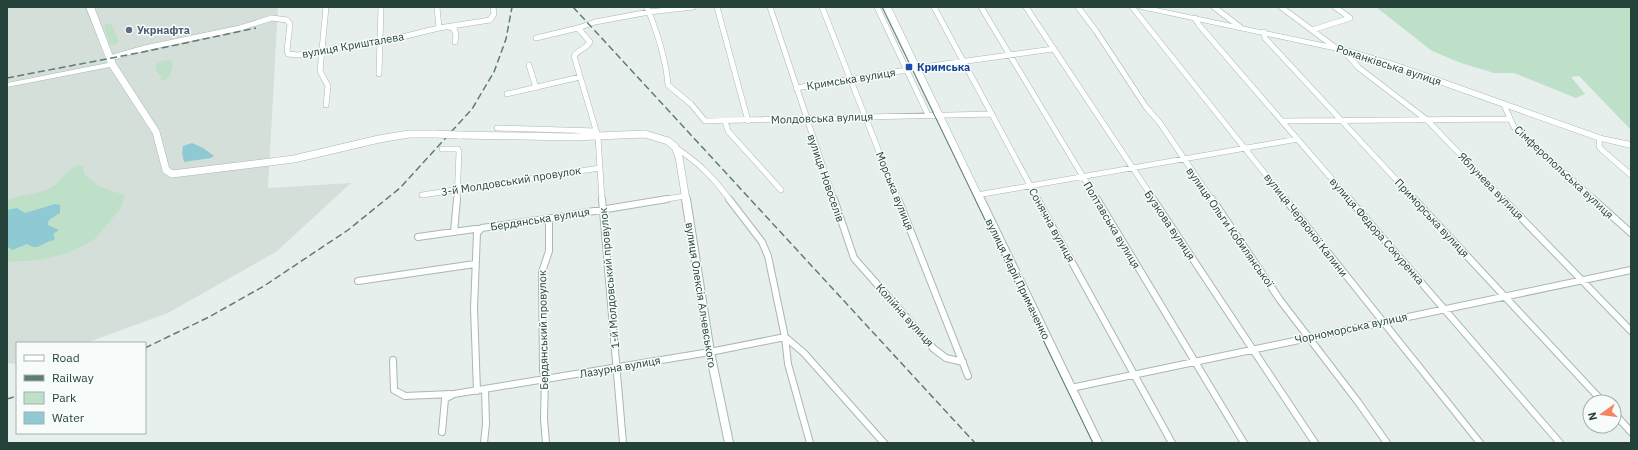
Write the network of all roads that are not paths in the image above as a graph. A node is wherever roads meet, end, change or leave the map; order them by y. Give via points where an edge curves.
1 (90, 7) edge
2 (326, 7) edge
3 (381, 7) edge
4 (437, 7) edge
5 (493, 7) edge
6 (693, 7) edge
7 (717, 7) edge
8 (770, 7) edge
9 (822, 7) edge
10 (877, 7) edge
11 (887, 7) edge
12 (934, 7) edge
13 (981, 7) edge
14 (1026, 7) edge
15 (1078, 7) edge
16 (1132, 7) edge
17 (1141, 7) edge
18 (1214, 7) edge
19 (1281, 7) edge
20 (1335, 7) edge
21 (648, 9) edge
22 (1195, 18) junction
23 (449, 27) junction
24 (1240, 27) junction
25 (439, 28) junction
26 (578, 28) junction
27 (1312, 30) junction
28 (1264, 32) junction
29 (536, 38) dead end
30 (381, 40) junction
31 (455, 42) dead end
32 (1053, 49) junction
33 (1339, 49) junction
34 (323, 50) junction
35 (1009, 55) junction
36 (111, 61) junction
37 (964, 62) junction
38 (529, 65) dead end
39 (916, 68) junction
40 (907, 70) junction
41 (379, 74) dead end
42 (580, 77) junction
43 (850, 78) junction
44 (7, 85) edge
45 (536, 88) junction
46 (796, 88) junction
47 (507, 94) dead end
48 (326, 105) dead end
49 (1504, 105) junction
50 (992, 114) junction
51 (938, 115) junction
52 (928, 116) junction
53 (866, 117) junction
54 (806, 119) junction
55 (1510, 119) junction
56 (1342, 120) junction
57 (1427, 120) junction
58 (725, 121) junction
59 (748, 121) junction
60 (1282, 121) junction
61 (497, 128) dead end
62 (597, 134) junction
63 (1600, 138) junction
64 (1298, 139) junction
65 (1631, 145) edge
66 (675, 146) junction
67 (1244, 148) junction
68 (442, 149) dead end
69 (1183, 158) junction
70 (600, 168) junction
71 (1133, 168) junction
72 (1631, 175) edge
73 (1083, 177) junction
74 (1030, 186) junction
75 (458, 190) junction
76 (781, 190) dead end
77 (422, 195) dead end
78 (977, 195) junction
79 (685, 196) junction
80 (603, 210) junction
81 (550, 218) junction
82 (476, 231) junction
83 (454, 232) junction
84 (1631, 233) edge
85 (418, 237) dead end
86 (854, 258) joint
87 (475, 264) junction
88 (1631, 270) edge
89 (1582, 280) junction
90 (358, 281) dead end
91 (1505, 296) junction
92 (1445, 309) junction
93 (1382, 322) junction
94 (1631, 332) edge
95 (785, 336) junction
96 (1308, 337) junction
97 (1253, 350) junction
98 (710, 352) junction
99 (393, 360) dead end
100 (963, 362) junction
101 (1194, 362) junction
102 (616, 367) junction
103 (1135, 374) junction
104 (968, 376) dead end
105 (545, 379) junction
106 (1071, 388) junction
107 (485, 390) junction
108 (476, 391) junction
109 (454, 394) junction
110 (1596, 394) edge
111 (1622, 422) edge
112 (442, 432) dead end
113 (1631, 432) edge
114 (484, 443) edge
115 (546, 443) edge
116 (623, 443) edge
117 (729, 443) edge
118 (810, 443) edge
119 (884, 443) edge
120 (1098, 443) edge
121 (1172, 443) edge
122 (1244, 443) edge
123 (1315, 443) edge
124 (1387, 443) edge
125 (1480, 443) edge
126 (1560, 443) edge

1 - 36 main road
2 - 34 street
3 - 30 street
4 - 25 street
5 - 23 street, вулиця Кришталева via 494,14 490,20
6 - 21 street
7 - 59 street
8 - 46 street, вулиця Новоселів
9 - 43 street, Морська вулиця
10 - 40 street
11 - 39 street, вулиця Марії Примаченко
12 - 37 street, Сонячна вулиця
13 - 35 street, Полтавська вулиця
14 - 32 street, Бузкова вулиця
15 - 69 street, вулиця Ольги Кобилянської
16 - 67 street, вулиця Червоної Калини
17 - 22 main road, Романківська вулиця
18 - 24 street
19 - 27 street, Яблунева вулиця
20 - 27 street via 1350,18
21 - 26 street
21 - 58 street, Молдовська вулиця via 657,33 668,85 691,104 705,121
22 - 24 main road, Романківська вулиця
22 - 60 street, вулиця Федора Сокуренка
23 - 25 street, вулиця Кришталева
23 - 31 street via 454,29 456,34
24 - 28 main road, Романківська вулиця
25 - 30 street, вулиця Кришталева
26 - 29 street
26 - 42 street, 1-й Молдовський провулок via 590,42 586,48 574,54
27 - 33 street, Яблунева вулиця
28 - 33 main road, Романківська вулиця
28 - 56 street, Приморська вулиця via 1265,38
30 - 34 street, вулиця Кришталева
30 - 41 street
32 - 35 street
32 - 71 street, Бузкова вулиця
33 - 49 main road, Романківська вулиця via 1391,64
33 - 57 street, Яблунева вулиця via 1359,68
34 - 36 street, вулиця Кришталева via 298,55 288,54 290,24 287,20 272,18 240,28 145,48
34 - 48 street via 320,71 328,86
35 - 37 street
35 - 73 street, Полтавська вулиця
36 - 44 main road
36 - 62 street, bridge via 156,132 166,170 172,174 294,158 409,134
37 - 39 street
37 - 50 street, Сонячна вулиця
38 - 45 street
39 - 51 street, вулиця Марії Примаченко
40 - 43 street, Кримська вулиця
40 - 52 street
42 - 45 street
42 - 62 street, 1-й Молдовський провулок
43 - 46 street, Кримська вулиця
43 - 53 street, Морська вулиця
45 - 47 street
46 - 54 street, вулиця Новоселів
49 - 55 street, Сімферопольська вулиця
49 - 63 main road, Романківська вулиця
50 - 51 street, Молдовська вулиця
50 - 74 street, Сонячна вулиця
51 - 52 street, Молдовська вулиця
51 - 78 street, вулиця Марії Примаченко
52 - 53 street, Молдовська вулиця
53 - 54 street, Молдовська вулиця
53 - 100 street, Морська вулиця
54 - 59 street, Молдовська вулиця
54 - 86 street, вулиця Новоселів
55 - 57 street
55 - 84 street, Сімферопольська вулиця via 1514,127
56 - 57 street
56 - 60 street
56 - 91 street, Приморська вулиця
57 - 89 street, Яблунева вулиця
58 - 59 street, Молдовська вулиця
58 - 76 street via 728,132
60 - 64 street, вулиця Федора Сокуренка
61 - 62 street
62 - 66 street via 645,134 668,141
62 - 70 street, 1-й Молдовський провулок
63 - 65 main road, Романківська вулиця
63 - 72 street via 1599,146 1602,150
64 - 67 street
64 - 92 street, вулиця Федора Сокуренка
66 - 79 street, вулиця Олексія Алчевського
66 - 95 street via 712,176 762,242 768,256
67 - 69 street
67 - 93 street, вулиця Червоної Калини
68 - 75 street via 458,149
69 - 71 street
69 - 96 street, вулиця Ольги Кобилянської
70 - 75 street, 3-й Молдовський провулок
70 - 80 street, 1-й Молдовський провулок
71 - 73 street
71 - 97 street, Бузкова вулиця
73 - 74 street
73 - 101 street, Полтавська вулиця
74 - 78 street
74 - 103 street, Сонячна вулиця
75 - 77 street, 3-й Молдовський провулок
75 - 83 street
78 - 106 street, вулиця Марії Примаченко
79 - 80 street, Бердянська вулиця
79 - 98 street, вулиця Олексія Алчевського
80 - 81 street, Бердянська вулиця
80 - 102 street, 1-й Молдовський провулок
81 - 82 street, Бердянська вулиця
81 - 105 street, Бердянський провулок via 548,253 542,272
82 - 83 street, Бердянська вулиця
82 - 87 street
83 - 85 street, Бердянська вулиця
86 - 100 street, Колійна вулиця via 934,349 946,358
87 - 90 street
87 - 108 street
88 - 89 street, Чорноморська вулиця
89 - 91 street, Чорноморська вулиця
89 - 94 street, Яблунева вулиця
91 - 92 street, Чорноморська вулиця
91 - 110 street, Приморська вулиця
92 - 93 street, Чорноморська вулиця
92 - 126 street, вулиця Федора Сокуренка
93 - 96 street, Чорноморська вулиця
93 - 125 street, вулиця Червоної Калини
95 - 98 street, Лазурна вулиця
95 - 118 street via 788,364
95 - 119 street
96 - 97 street, Чорноморська вулиця
96 - 124 street, вулиця Ольги Кобилянської
97 - 101 street, Чорноморська вулиця
97 - 123 street, Бузкова вулиця
98 - 102 street, Лазурна вулиця
98 - 117 street, вулиця Олексія Алчевського
99 - 109 street, Лазурна вулиця via 394,390 405,396
100 - 104 street, Морська вулиця
101 - 103 street, Чорноморська вулиця
101 - 122 street, Полтавська вулиця
102 - 105 street, Лазурна вулиця
102 - 116 street, 1-й Молдовський провулок
103 - 106 street, Чорноморська вулиця
103 - 121 street, Сонячна вулиця
105 - 107 street, Лазурна вулиця
105 - 115 street, Бердянський провулок
106 - 120 street, вулиця Марії Примаченко
107 - 108 street, Лазурна вулиця
107 - 114 street
108 - 109 street, Лазурна вулиця
109 - 112 street via 445,399
111 - 113 street

